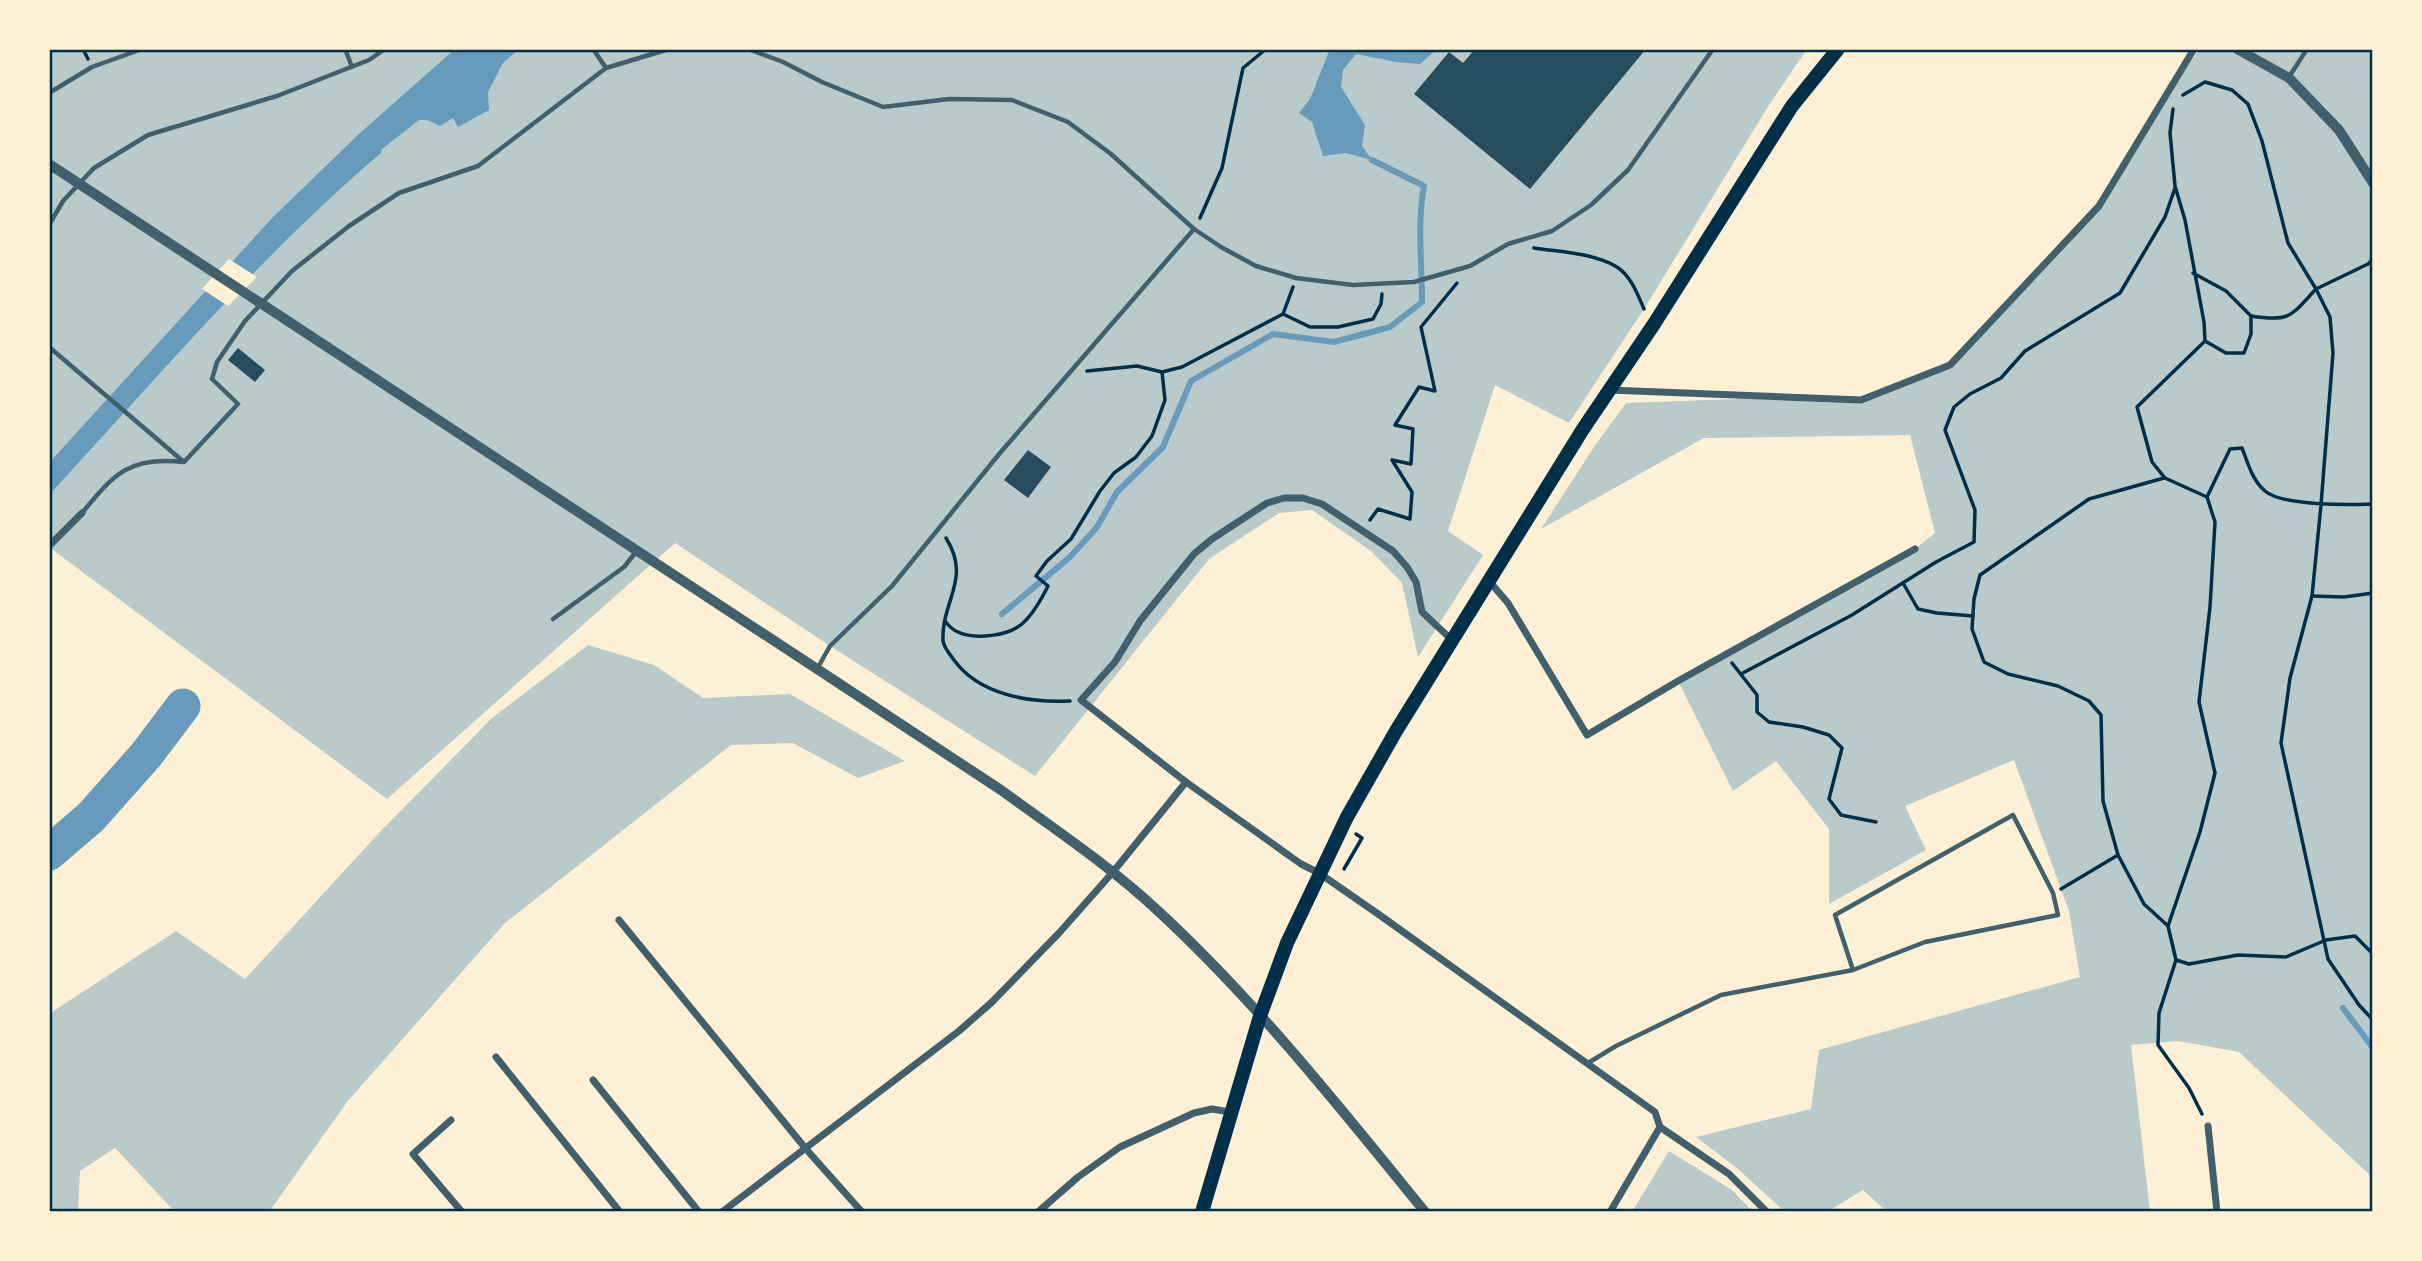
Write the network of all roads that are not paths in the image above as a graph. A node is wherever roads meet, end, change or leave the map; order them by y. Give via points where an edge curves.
1 (142, 49) edge
2 (345, 49) edge
3 (385, 49) edge
4 (593, 49) edge
5 (668, 49) edge
6 (748, 49) edge
7 (1713, 49) edge
8 (1838, 49) edge
9 (2194, 49) edge
10 (2236, 49) edge
11 (2307, 49) edge
12 (352, 67) junction
13 (606, 68) junction
14 (2288, 78) junction
15 (49, 93) edge
16 (49, 164) edge
17 (2373, 183) edge
18 (49, 225) edge
19 (1194, 229) junction
20 (49, 347) edge
21 (1609, 390) junction
22 (184, 462) junction
23 (82, 513) joint
24 (49, 546) edge
25 (1915, 549) dead end
26 (637, 551) junction
27 (1489, 581) junction
28 (553, 619) dead end
29 (1453, 641) junction
30 (817, 669) junction
31 (1186, 782) junction
32 (1113, 872) junction
33 (1319, 873) junction
34 (619, 920) dead end
35 (1853, 970) junction
36 (1260, 1016) junction
37 (496, 1057) dead end
38 (1588, 1063) junction
39 (593, 1080) dead end
40 (1230, 1112) junction
41 (451, 1119) dead end
42 (1660, 1126) junction
43 (2208, 1126) road end
44 (806, 1149) junction
45 (461, 1212) edge
46 (620, 1212) edge
47 (699, 1212) edge
48 (722, 1212) edge
49 (862, 1212) edge
50 (1038, 1212) edge
51 (1202, 1212) edge
52 (1425, 1212) edge
53 (1610, 1212) edge
54 (1767, 1212) edge
55 (2217, 1212) edge

1 - 15 lane via 92,67
2 - 12 lane
3 - 12 lane
4 - 13 lane
5 - 13 lane
6 - 19 lane via 883,107 949,99 1012,100 1068,122
7 - 19 lane via 1628,170 1591,205 1552,231 1508,244 1470,266 1414,282 1353,285 1296,278 1256,266
8 - 21 main road via 1792,106
9 - 21 street via 2099,206 1950,365 1861,400
10 - 14 street
11 - 14 lane
12 - 18 lane via 277,96 148,135 94,168 63,201
13 - 22 lane via 478,166 399,193 292,271 245,321 217,362 212,379 238,404
14 - 17 street via 2339,130
16 - 26 street
19 - 30 lane via 892,586 830,646
20 - 22 lane
21 - 27 main road
22 - 23 lane via 136,463 107,482
23 - 24 street
25 - 27 street via 1587,735 1508,603
26 - 28 lane via 624,567
26 - 30 street
27 - 29 main road
29 - 31 street via 1422,612 1416,582 1393,551 1322,504 1303,498 1267,503 1194,554 1140,621 1115,662 1081,700
29 - 33 main road via 1396,731
30 - 32 street via 1001,790
31 - 32 street
31 - 33 street
32 - 36 street via 1213,964
32 - 44 street via 985,1008
33 - 36 main road
33 - 38 street
34 - 44 street
35 - 35 lane via 1925,942 2058,915 2053,893 2013,816 1835,915
35 - 38 lane via 1721,995
36 - 40 main road
36 - 52 street
37 - 46 street
38 - 42 street via 1655,1112
39 - 47 street
40 - 50 street via 1194,1113 1120,1147
40 - 51 main road
41 - 45 street via 413,1154
42 - 53 street
42 - 54 street via 1729,1174
43 - 55 street
44 - 48 street
44 - 49 street

